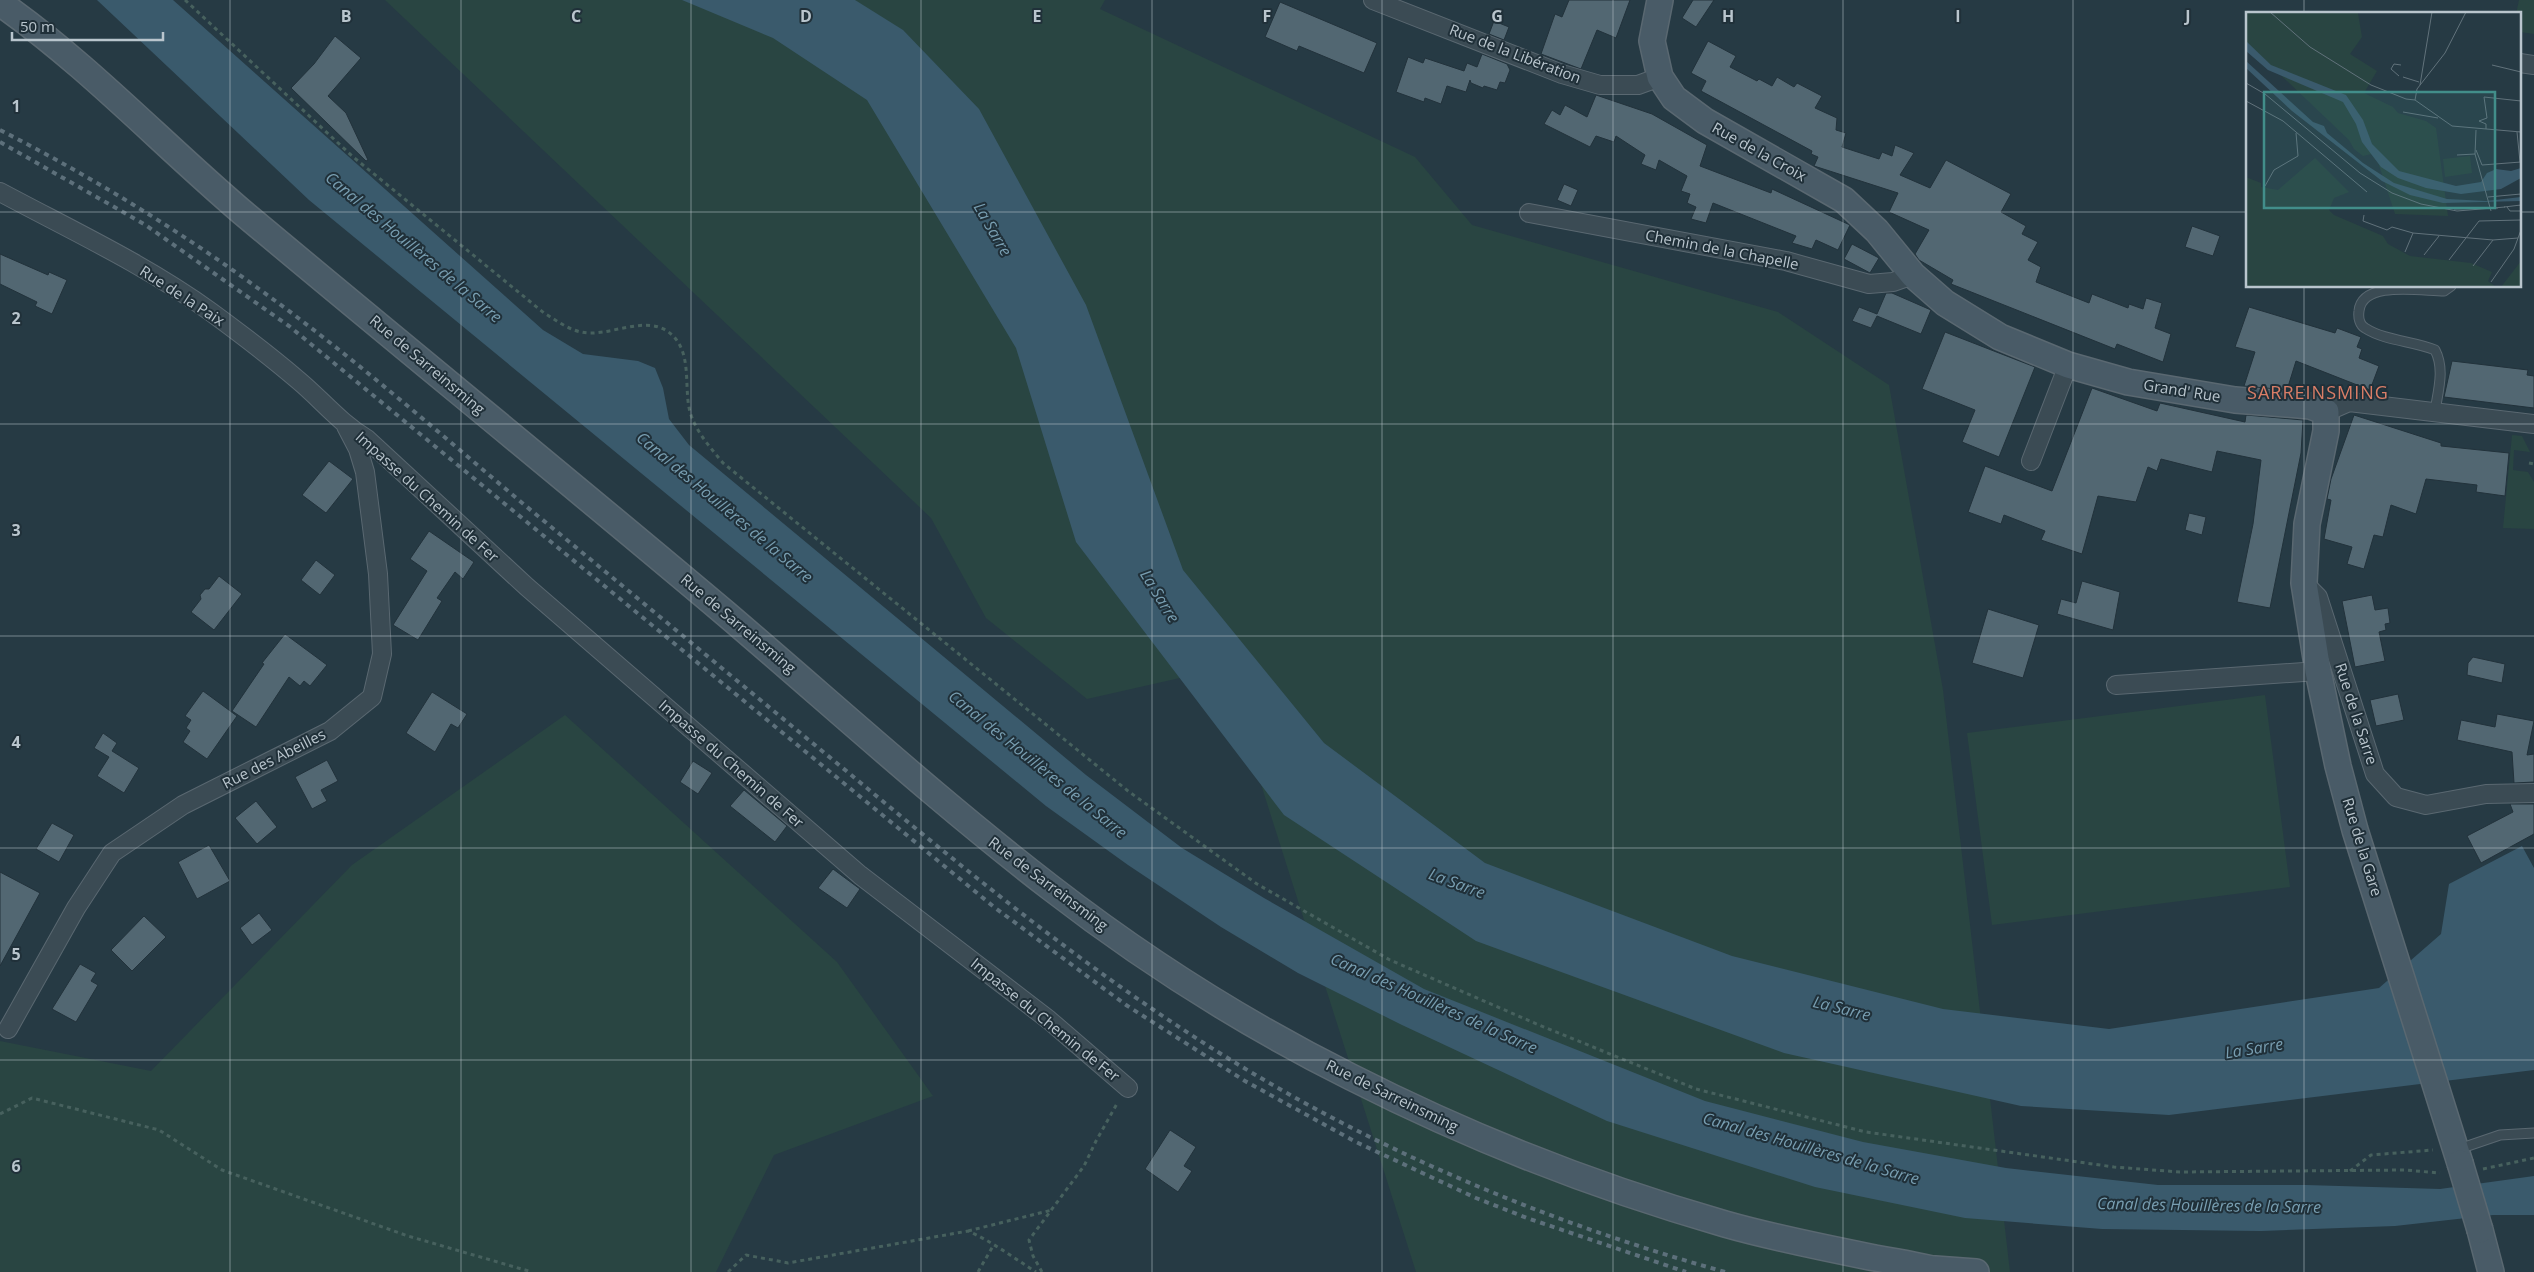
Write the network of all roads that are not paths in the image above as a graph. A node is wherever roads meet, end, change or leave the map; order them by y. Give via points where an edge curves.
1 (1373, 0) edge
2 (0, 3) edge
3 (1658, 3) edge
4 (1660, 77) junction
5 (0, 192) edge
6 (1528, 213) dead end
7 (1913, 275) junction
8 (2448, 288) edge
9 (2068, 365) junction
10 (2435, 411) junction
11 (2326, 412) junction
12 (2534, 424) edge
13 (346, 426) junction
14 (2031, 461) dead end
15 (2304, 583) junction
16 (2318, 671) junction
17 (2116, 685) dead end
18 (2534, 793) edge
19 (8, 1029) dead end
20 (1128, 1088) road end
21 (2534, 1133) edge
22 (2458, 1158) junction
23 (1940, 1271) edge
24 (1976, 1272) edge
25 (2491, 1272) edge

1 - 4 street, Rue de la Libération via 1562,74 1600,85 1638,85
2 - 23 street, Rue de Sarreinsming via 50,41 236,207 723,611 982,833 1171,974 1283,1041 1405,1104 1533,1160 1729,1225
3 - 4 street, Rue de la Croix via 1652,41
4 - 7 street, Rue de la Croix via 1674,98 1705,121 1844,200 1877,231
5 - 13 street, Rue de la Paix via 141,268 209,311 298,380
6 - 7 street, Chemin de la Chapelle via 1786,261 1869,284 1893,282
7 - 9 street, Grand' Rue via 1945,303 2000,337
8 - 10 lane via 2444,291 2381,290 2367,295 2359,304 2358,318 2363,327 2436,350 2441,372
9 - 11 street, Grand' Rue via 2128,382 2235,400 2310,406
9 - 14 street
10 - 11 street via 2349,402
10 - 12 street
11 - 15 street, Rue de la Gare via 2326,431 2307,524
13 - 19 street, Rue des Abeilles via 365,472 372,520 382,654 372,697 330,731 183,805 112,853 76,908
13 - 20 street, Impasse du Chemin de Fer via 367,439 527,587 860,876 1049,1020
15 - 16 street, Rue de la Gare
15 - 18 street, Rue de la Sarre via 2318,597 2375,774 2396,797 2426,805 2486,794
16 - 17 street
16 - 22 street, Rue de la Gare via 2338,766
21 - 22 lane via 2500,1135
22 - 25 street, Rue de la Gare, bridge
23 - 24 street, Rue de Sarreinsming

